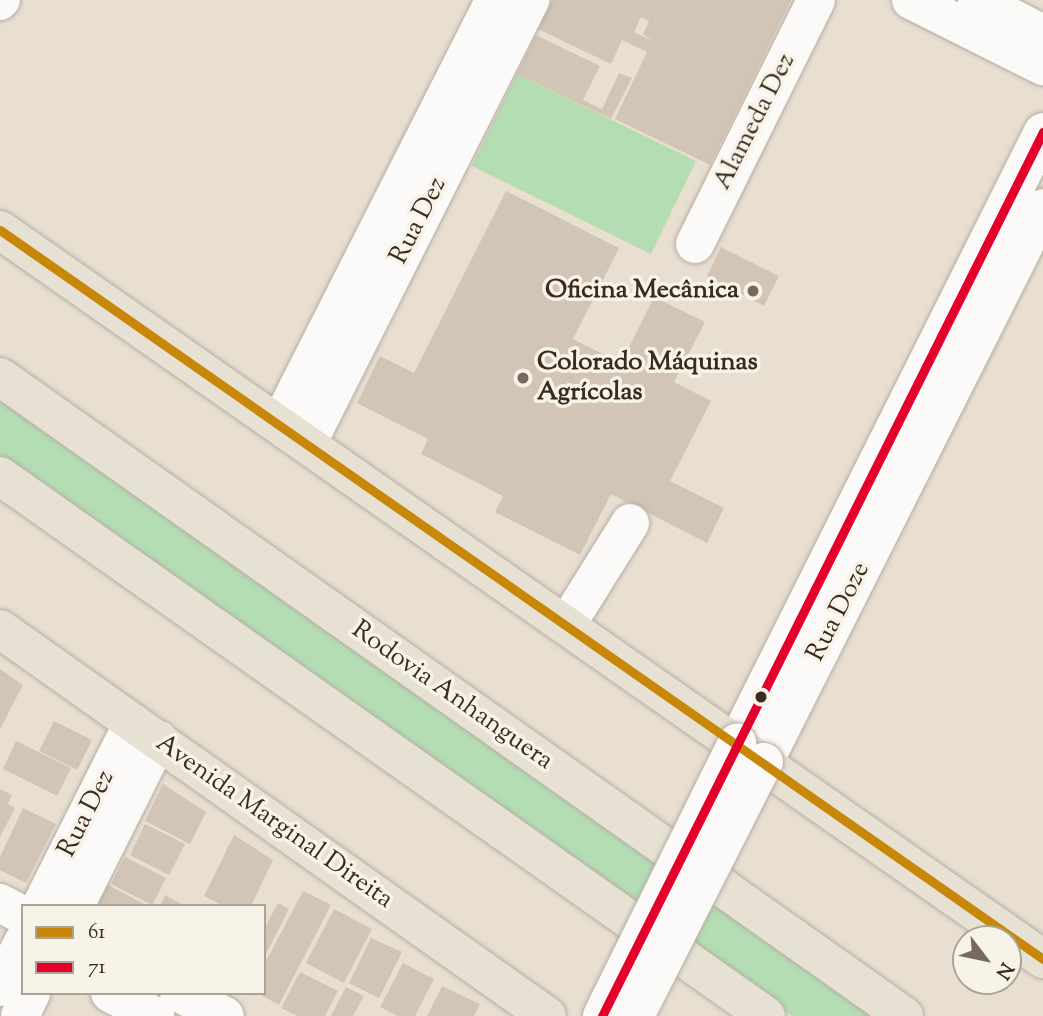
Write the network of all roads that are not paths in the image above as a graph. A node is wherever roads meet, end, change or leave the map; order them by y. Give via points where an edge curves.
1 (495, 0) edge
2 (530, 0) edge
3 (816, 0) edge
4 (911, 0) edge
5 (977, 0) edge
6 (1043, 34) edge
7 (1043, 66) edge
8 (1043, 132) edge
9 (1043, 208) edge
10 (0, 230) edge
11 (695, 244) dead end
12 (0, 377) edge
13 (294, 433) junction
14 (0, 476) edge
15 (630, 523) dead end
16 (568, 624) junction
17 (0, 629) edge
18 (146, 732) junction
19 (750, 753) junction
20 (0, 903) edge
21 (42, 904) edge
22 (76, 904) edge
23 (18, 939) edge
24 (1043, 959) edge
25 (0, 987) edge
26 (30, 995) edge
27 (114, 995) edge
28 (183, 995) edge
29 (20, 1016) edge
30 (155, 1016) edge
31 (225, 1016) edge
32 (547, 1016) edge
33 (601, 1016) edge
34 (635, 1016) edge
35 (766, 1016) edge
36 (904, 1016) edge

1 - 13 street, Rua Dez
2 - 13 street, Rua Dez
3 - 11 street, Alameda Dez
4 - 7 street
5 - 6 street
8 - 19 street, Rua Doze
9 - 19 street, Rua Doze
10 - 13 main road
12 - 36 main road, Rodovia Anhanguera
13 - 16 main road
14 - 35 main road
15 - 16 street
16 - 19 main road
17 - 18 main road, Avenida Marginal Direita
18 - 21 street, Rua Dez
18 - 22 street, Rua Dez
18 - 32 main road, Avenida Marginal Direita
19 - 24 main road
19 - 33 street, Rua Doze, bridge
19 - 34 street, Rua Doze, bridge
20 - 23 street
23 - 25 street
26 - 29 street
27 - 30 street
28 - 31 street

